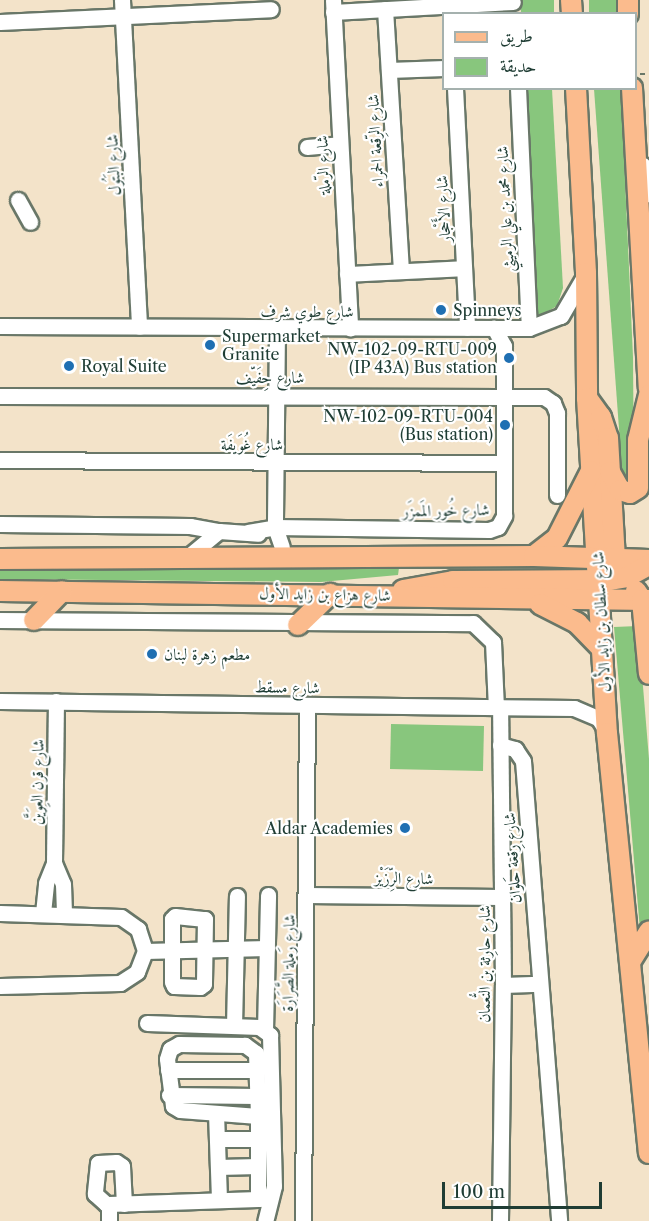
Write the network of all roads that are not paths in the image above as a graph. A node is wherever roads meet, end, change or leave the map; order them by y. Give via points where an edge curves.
1 (122, 0) edge
2 (450, 3) edge
3 (513, 5) edge
4 (333, 6) edge
5 (271, 9) dead end
6 (385, 9) junction
7 (123, 16) junction
8 (0, 22) edge
9 (442, 68) edge
10 (388, 70) junction
11 (455, 90) edge
12 (518, 90) edge
13 (576, 90) edge
14 (632, 90) edge
15 (340, 144) junction
16 (634, 144) junction
17 (307, 147) dead end
18 (649, 194) edge
19 (18, 200) dead end
20 (30, 222) dead end
21 (464, 268) junction
22 (401, 271) junction
23 (586, 273) junction
24 (347, 274) junction
25 (0, 326) edge
26 (139, 327) junction
27 (467, 327) junction
28 (494, 328) junction
29 (522, 328) junction
30 (277, 329) junction
31 (350, 329) junction
32 (648, 339) edge
33 (504, 346) junction
34 (649, 389) edge
35 (276, 395) junction
36 (649, 395) edge
37 (0, 396) edge
38 (505, 397) junction
39 (0, 460) edge
40 (276, 462) junction
41 (504, 463) junction
42 (601, 470) junction
43 (557, 495) dead end
44 (0, 524) edge
45 (275, 527) junction
46 (219, 531) junction
47 (248, 532) junction
48 (288, 554) junction
49 (534, 556) junction
50 (0, 559) edge
51 (185, 559) junction
52 (606, 559) junction
53 (649, 560) edge
54 (649, 565) edge
55 (632, 579) edge
56 (599, 590) junction
57 (0, 591) edge
58 (62, 591) junction
59 (330, 594) junction
60 (393, 596) junction
61 (647, 599) edge
62 (526, 600) junction
63 (0, 620) edge
64 (34, 621) junction
65 (298, 625) junction
66 (602, 648) junction
67 (649, 674) edge
68 (605, 687) junction
69 (0, 701) edge
70 (56, 701) junction
71 (307, 705) junction
72 (498, 707) junction
73 (574, 708) junction
74 (607, 733) junction
75 (500, 745) junction
76 (54, 863) junction
77 (268, 895) dead end
78 (306, 895) junction
79 (237, 896) dead end
80 (501, 897) junction
81 (0, 913) edge
82 (43, 913) junction
83 (63, 914) junction
84 (649, 932) edge
85 (267, 948) junction
86 (237, 949) junction
87 (171, 950) junction
88 (206, 950) junction
89 (145, 951) junction
90 (630, 962) junction
91 (539, 984) junction
92 (503, 985) junction
93 (0, 986) edge
94 (147, 1023) dead end
95 (234, 1026) junction
96 (265, 1030) junction
97 (168, 1070) junction
98 (257, 1070) junction
99 (169, 1095) junction
100 (258, 1096) junction
101 (216, 1113) junction
102 (258, 1116) junction
103 (217, 1139) junction
104 (258, 1139) junction
105 (649, 1154) edge
106 (258, 1166) junction
107 (218, 1167) junction
108 (264, 1198) junction
109 (219, 1200) junction
110 (109, 1221) edge
111 (265, 1221) edge
112 (303, 1221) edge
113 (500, 1221) edge
114 (559, 1221) edge

1 - 7 street, شارع البَتُول
2 - 3 street
2 - 6 street
4 - 6 street
4 - 15 street, شارع الرّملة
5 - 7 street
6 - 10 street, شارع الرِّقعة الحمراء
7 - 8 street
7 - 26 street, شارع البَتُول
9 - 10 street
10 - 22 street, شارع الرِّقعة الحمراء
11 - 21 street, شارع الأَحْجار
12 - 29 street, شارع محمد بن علي الرميثي
13 - 23 main road, شارع سلطان بن زايد الأول
14 - 16 main road
15 - 17 street
15 - 24 street, شارع الرّملة
16 - 18 street
16 - 32 main road
19 - 20 street
21 - 22 street
21 - 27 street, شارع الأَحْجار
22 - 24 street
23 - 29 street, شارع طوي شرف via 561,316 551,323
23 - 42 main road, شارع سلطان بن زايد الأول via 587,398
24 - 31 street, شارع الرّملة
25 - 26 street, شارع طوي شرف
26 - 30 street, شارع طوي شرف
27 - 28 street, شارع طوي شرف
27 - 31 street, شارع طوي شرف
28 - 29 street, شارع طوي شرف
28 - 33 street, شارع خُور المَمزَر
29 - 33 street
30 - 31 street, شارع طوي شرف
30 - 35 street
32 - 34 main road
33 - 38 street, شارع خُور المَمزَر
35 - 37 street, شارع حِفَيّف
35 - 38 street, شارع حِفَيّف
35 - 40 street
36 - 42 main road via 638,440 638,488 630,493 620,490
38 - 41 street, شارع خُور المَمزَر
38 - 43 street, شارع حِفَيّف via 544,397 553,403
39 - 40 street, شارع غُوَيفَة
40 - 41 street, شارع غُوَيفَة
40 - 45 street
41 - 45 street, شارع خُور المَمزَر via 504,516 494,530
42 - 49 main road via 557,538
42 - 52 main road, شارع سلطان بن زايد الأول
44 - 46 street via 190,526
45 - 47 street, شارع خُور المَمزَر
45 - 48 street
46 - 47 street
46 - 51 street
47 - 48 street via 267,537
48 - 49 main road, شارع هزاع بن زايد الأول
48 - 51 main road, شارع هزاع بن زايد الأول
49 - 52 main road, شارع هزاع بن زايد الأول
50 - 51 main road, شارع هزاع بن زايد الأول
52 - 53 main road, شارع هزاع بن زايد الأول
52 - 55 main road
52 - 56 main road, شارع سلطان بن زايد الأول
54 - 55 main road
55 - 56 main road
55 - 61 main road
56 - 60 main road via 453,581 412,587
56 - 61 main road, شارع هزاع بن زايد الأول
56 - 62 main road, شارع هزاع بن زايد الأول
56 - 66 main road, شارع سلطان بن زايد الأول
57 - 58 main road, شارع هزاع بن زايد الأول
58 - 59 main road, شارع هزاع بن زايد الأول
58 - 64 main road
59 - 60 main road, شارع هزاع بن زايد الأول
59 - 65 main road
60 - 62 main road, شارع هزاع بن زايد الأول
61 - 67 main road
62 - 66 main road via 561,613
63 - 64 street
64 - 65 street
65 - 72 street, شارع حارِثة بن النُّعمان via 473,623 489,635 495,649
66 - 68 main road, شارع سلطان بن زايد الأول
68 - 73 street via 592,701
68 - 74 main road, شارع سلطان بن زايد الأول
69 - 70 street, شارع مسقط
70 - 71 street, شارع مسقط
70 - 76 street, شارع قرن العِوَيَّن
71 - 72 street, شارع مسقط
71 - 78 street, شارع رَملة الصَّرَارَة
72 - 73 street, شارع مسقط
72 - 75 street, شارع حارِثة بن النُّعمان
73 - 74 street, شارع مسقط via 598,718
74 - 90 main road, شارع سلطان بن زايد الأول
75 - 80 street, شارع حارِثة بن النُّعمان
75 - 91 street, شارع رِقعة حَلوان via 515,749 523,760
76 - 82 street, شارع قرن العِوَيَّن via 46,883
76 - 83 street, شارع قرن العِوَيَّن via 63,884
77 - 85 street
78 - 80 street, شارع الرِّزَيْز
78 - 112 street, شارع رَملة الصَّرَارَة
79 - 86 street
80 - 92 street, شارع حارِثة بن النُّعمان
81 - 82 street
82 - 83 street
83 - 89 street via 115,915 127,920 141,934
84 - 90 main road
85 - 86 street
85 - 96 street
86 - 88 street
86 - 95 street
87 - 88 street
87 - 88 street via 175,916 205,919
87 - 88 street via 174,986 200,987 204,984
87 - 89 street
89 - 93 street via 137,972 120,983
90 - 105 main road, شارع سلطان بن زايد الأول
91 - 92 street
91 - 114 street, شارع رِقعة حَلوان
92 - 113 street, شارع حارِثة بن النُّعمان
94 - 95 street
95 - 96 street
96 - 108 street via 273,1048
97 - 98 street
97 - 98 street via 168,1052 179,1044 248,1046 256,1053
97 - 99 street
98 - 100 street
99 - 100 street
99 - 101 street via 176,1109
100 - 102 street
101 - 102 street
101 - 103 street
102 - 104 street
103 - 104 street
103 - 107 street
104 - 106 street
106 - 107 street
106 - 108 street
107 - 109 street
108 - 109 street
108 - 111 street
109 - 110 street via 117,1204

